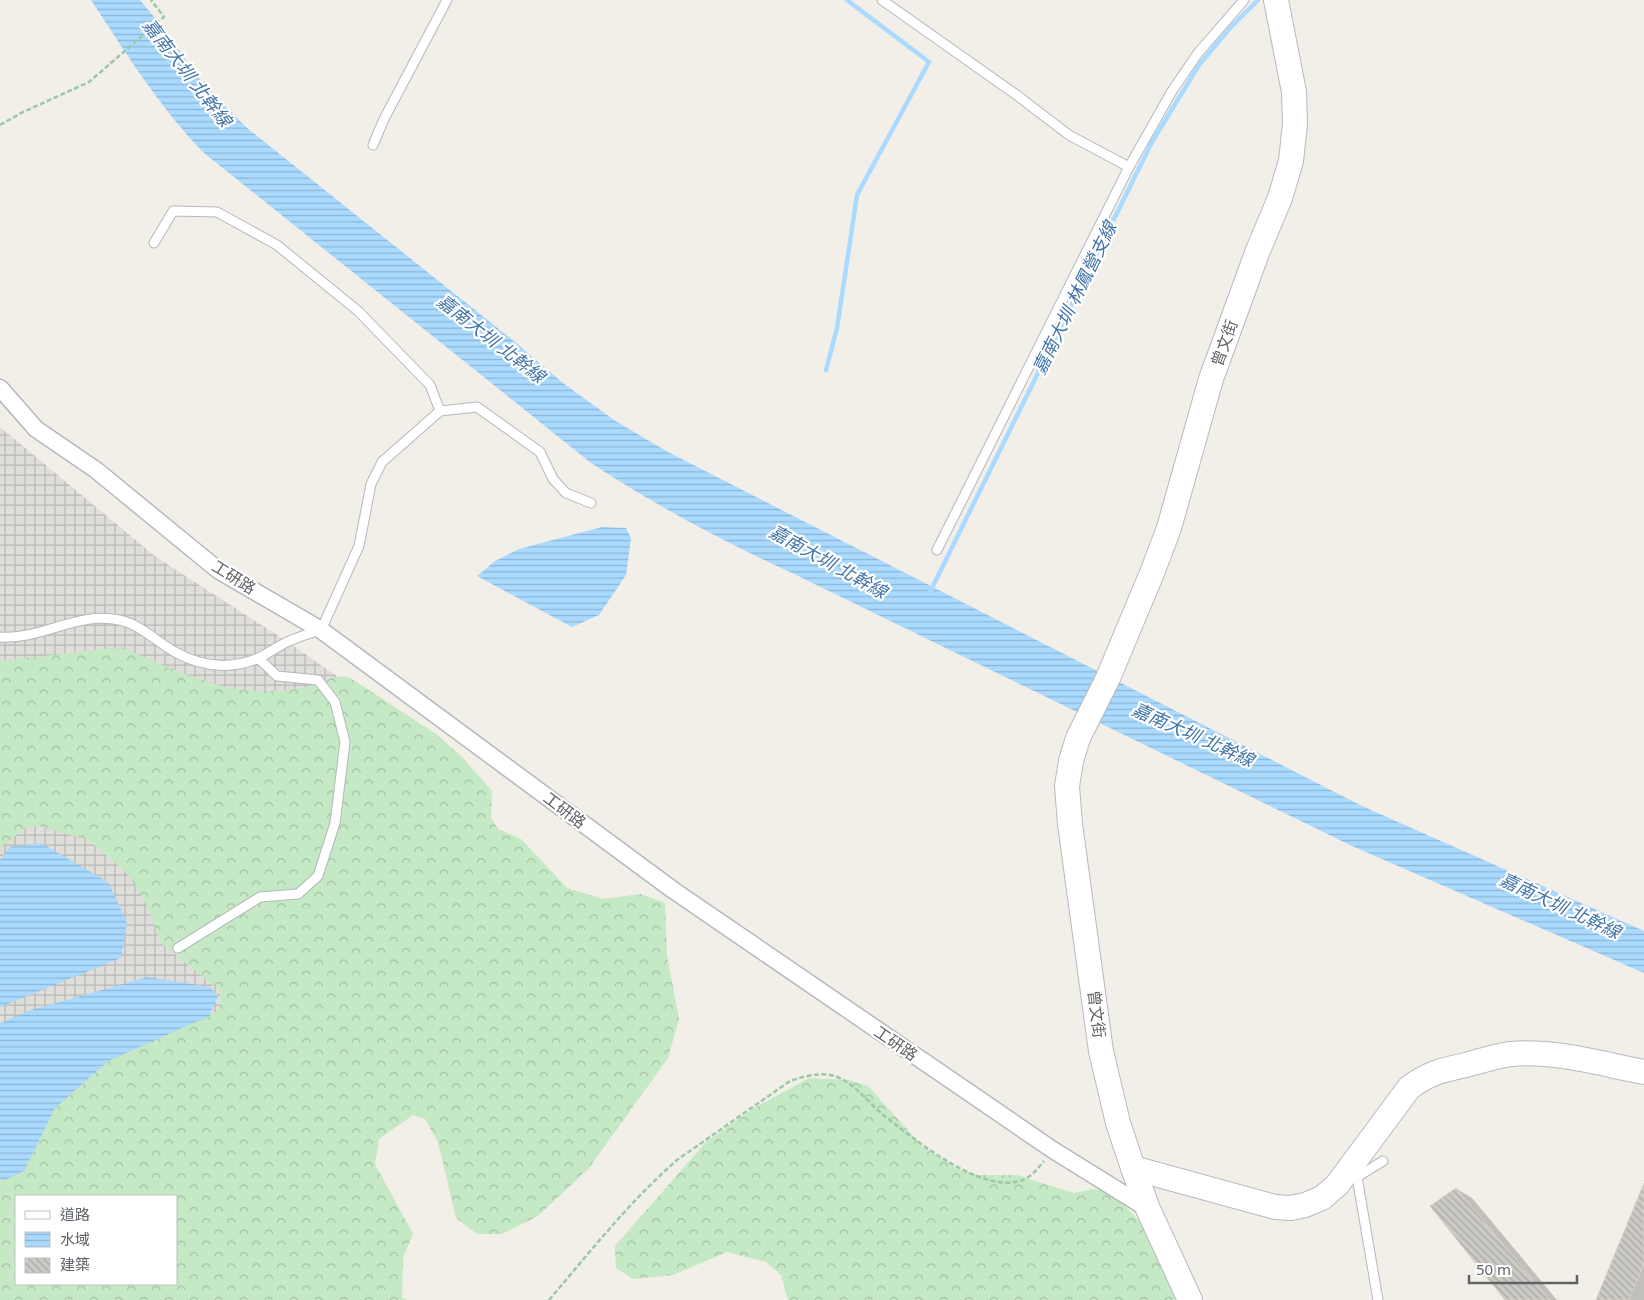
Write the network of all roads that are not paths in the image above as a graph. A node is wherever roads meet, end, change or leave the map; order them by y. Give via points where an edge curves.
1 (447, 0) edge
2 (882, 0) edge
3 (1244, 0) edge
4 (1276, 1) edge
5 (373, 145) dead end
6 (1129, 167) junction
7 (154, 243) dead end
8 (0, 388) edge
9 (440, 411) junction
10 (591, 502) dead end
11 (937, 550) dead end
12 (321, 630) junction
13 (0, 637) edge
14 (258, 658) junction
15 (178, 948) dead end
16 (1644, 1072) edge
17 (1383, 1161) dead end
18 (1133, 1168) junction
19 (1148, 1209) junction
20 (1190, 1300) edge
21 (1378, 1300) edge

1 - 5 lane
2 - 6 lane via 1068,135
3 - 6 lane via 1198,53 1172,91
4 - 18 main road, 曾文街 via 1294,92 1291,161 1211,379 1152,574 1108,678 1078,738 1067,786 1101,1052
6 - 11 lane
7 - 9 lane via 173,211 217,212 277,244 358,311 430,385
8 - 12 street, 工研路 via 36,429 96,470 218,570
9 - 10 lane via 477,407 540,452 553,480 566,493
9 - 12 lane via 382,462 371,484 359,546
12 - 14 lane
12 - 19 street, 工研路 via 673,890 1053,1150
13 - 14 lane via 22,637 82,620 120,620 136,626 187,659 207,665 228,666
14 - 15 lane via 276,676 318,680 335,702 345,742 335,823 318,876 298,894 260,897
16 - 18 main road via 1533,1054 1510,1054 1435,1072 1409,1088 1337,1185 1322,1198 1292,1208 1275,1207
17 - 21 lane via 1357,1178
18 - 19 main road, 曾文街
19 - 20 main road, 曾文街

